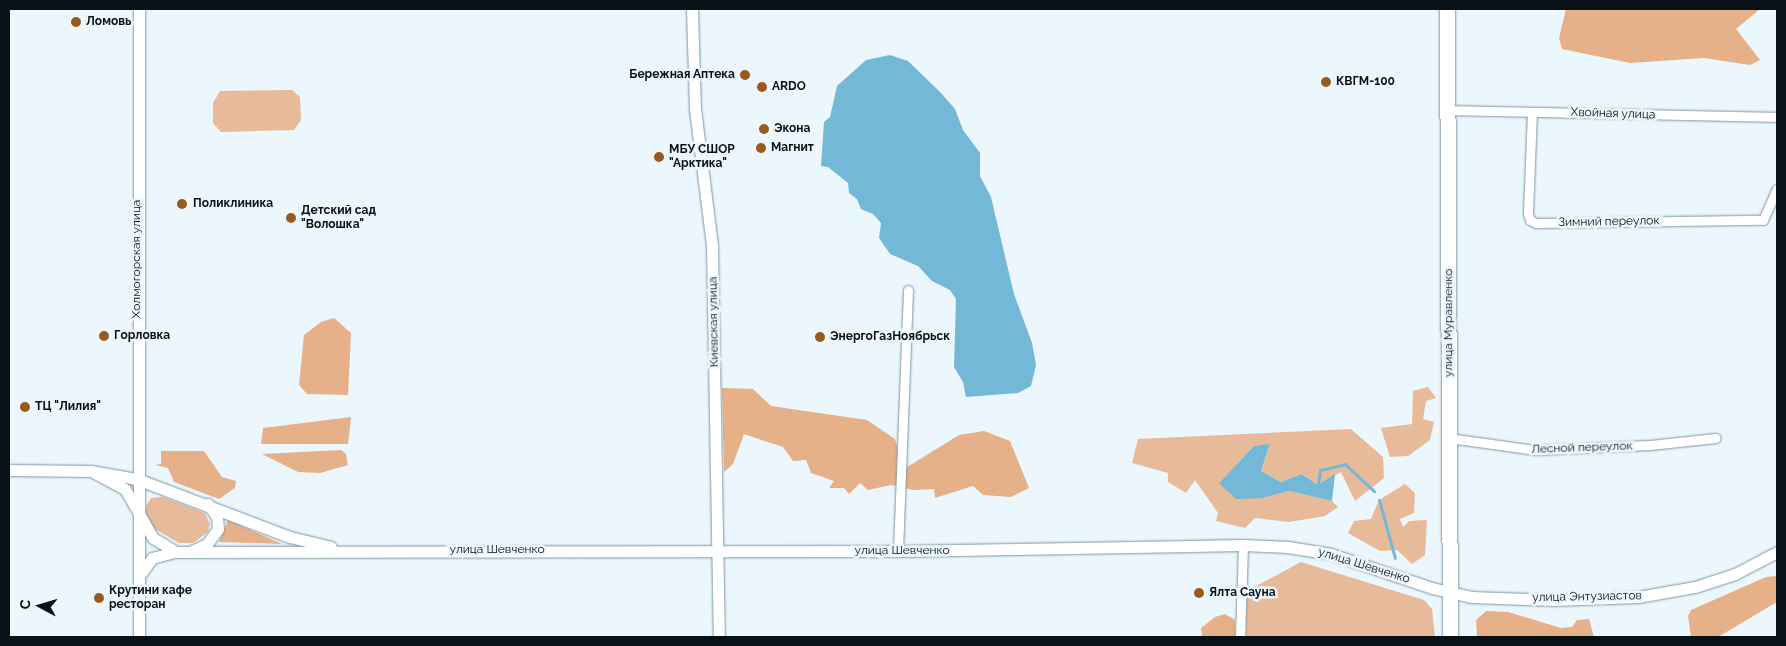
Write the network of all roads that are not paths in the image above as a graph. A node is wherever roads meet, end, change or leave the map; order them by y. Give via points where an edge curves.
1 (139, 9) edge
2 (692, 9) edge
3 (1447, 9) edge
4 (1448, 110) junction
5 (1532, 112) junction
6 (1777, 118) edge
7 (1777, 189) edge
8 (908, 290) dead end
9 (1449, 438) junction
10 (1716, 438) dead end
11 (9, 470) edge
12 (91, 471) junction
13 (137, 479) junction
14 (172, 490) junction
15 (208, 504) junction
16 (137, 508) junction
17 (1243, 545) junction
18 (347, 550) junction
19 (718, 550) junction
20 (898, 551) junction
21 (179, 552) junction
22 (1777, 552) edge
23 (138, 585) junction
24 (1450, 593) junction
25 (139, 637) edge
26 (720, 637) edge
27 (1240, 637) edge
28 (1450, 637) edge

1 - 13 street, Холмогорская улица
2 - 19 street, Киевская улица via 695,109 712,245
3 - 4 main road, улица Муравленко
4 - 5 street, Хвойная улица
4 - 9 main road, улица Муравленко
5 - 6 street, Хвойная улица
5 - 7 street, Зимний переулок via 1528,213 1530,220 1536,223 1763,220
8 - 20 street
9 - 10 street, Лесной переулок via 1536,450 1650,445
9 - 24 main road, улица Муравленко
11 - 12 street
12 - 13 street
12 - 16 street via 118,483
13 - 14 street
13 - 16 street, Холмогорская улица
14 - 15 street
14 - 16 street via 149,491 141,496
15 - 18 street via 290,536
15 - 21 street via 217,517 216,534 202,548
16 - 21 street via 153,538
16 - 23 street, Холмогорская улица
17 - 20 street, улица Шевченко
17 - 24 street, улица Шевченко via 1298,548 1331,554
17 - 27 street
18 - 19 street, улица Шевченко
18 - 21 street
19 - 20 street, улица Шевченко
19 - 26 street, Киевская улица
21 - 23 street via 159,554 146,562 140,571
22 - 24 street, улица Энтузиастов via 1715,582 1654,595 1554,600
23 - 25 street, Холмогорская улица
24 - 28 main road, улица Муравленко

